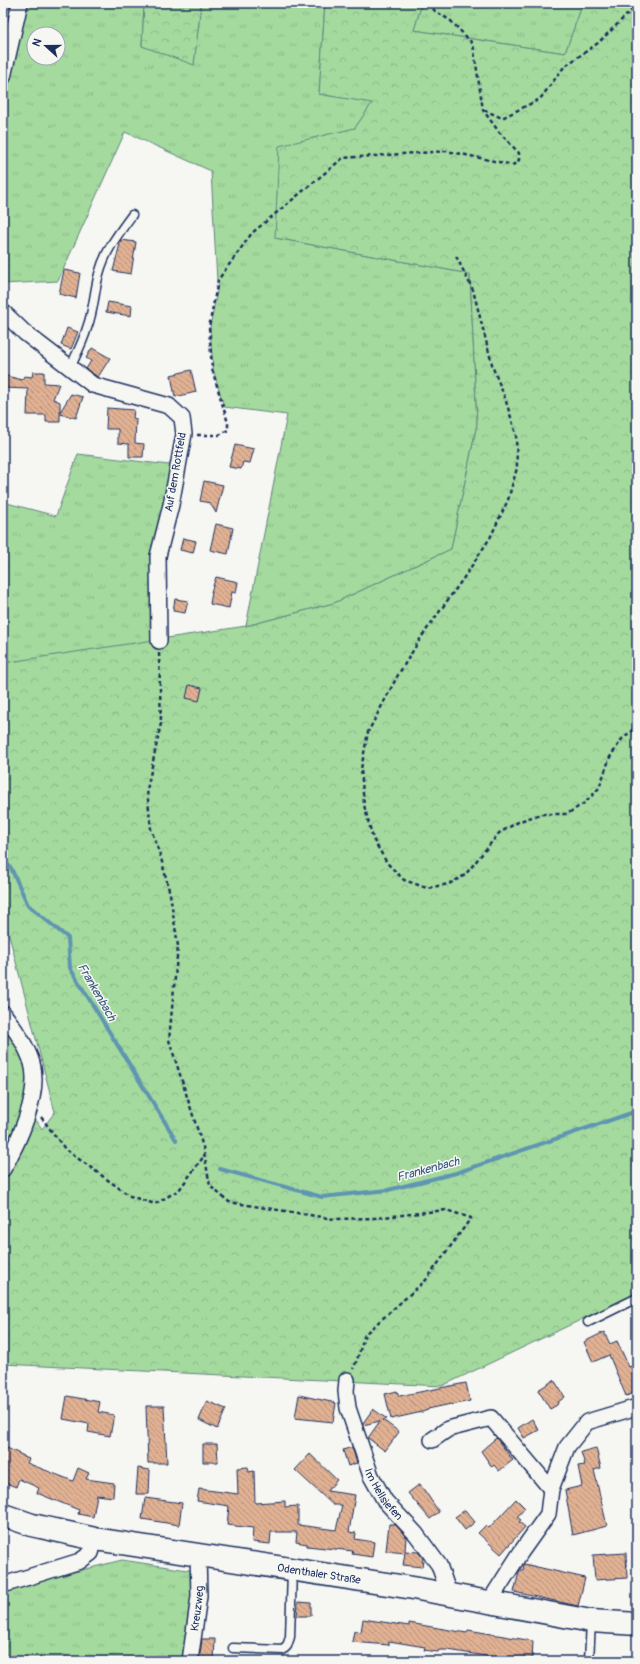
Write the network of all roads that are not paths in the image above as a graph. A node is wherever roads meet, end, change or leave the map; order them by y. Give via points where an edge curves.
1 (20, 3) edge
2 (3, 77) edge
3 (132, 215) dead end
4 (3, 312) edge
5 (70, 368) junction
6 (159, 641) road end
7 (3, 1013) edge
8 (3, 1169) edge
9 (637, 1298) edge
10 (588, 1322) dead end
11 (347, 1380) road end
12 (637, 1407) edge
13 (432, 1440) dead end
14 (551, 1489) junction
15 (3, 1515) edge
16 (95, 1539) junction
17 (198, 1555) junction
18 (292, 1569) junction
19 (3, 1585) edge
20 (449, 1594) junction
21 (489, 1602) junction
22 (591, 1621) junction
23 (637, 1624) edge
24 (233, 1648) dead end
25 (190, 1661) edge
26 (590, 1661) edge

1 - 2 street
3 - 5 lane via 113,240 103,259 94,305
4 - 5 street, Auf dem Rottfeld via 25,333
5 - 6 street, Auf dem Rottfeld via 93,385 169,406 182,418 184,434 171,505 158,556
7 - 8 street via 23,1041 33,1064 34,1086 28,1113 11,1156
9 - 10 lane
11 - 20 street, Im Hellsiefen via 348,1408 371,1476 385,1501 416,1534 439,1566
12 - 14 street via 587,1422 567,1447
13 - 14 street via 448,1429 491,1418
14 - 21 street via 548,1514
15 - 16 main road, Odenthaler Straße via 32,1526
16 - 17 main road, Odenthaler Straße
16 - 19 street via 91,1553 80,1561
17 - 18 main road, Odenthaler Straße
17 - 25 street, Kreuzweg via 199,1596
18 - 20 main road, Odenthaler Straße
18 - 24 lane via 290,1637 287,1646 283,1650
20 - 21 main road, Odenthaler Straße
21 - 22 main road, Odenthaler Straße
22 - 23 main road, Odenthaler Straße
22 - 26 lane

